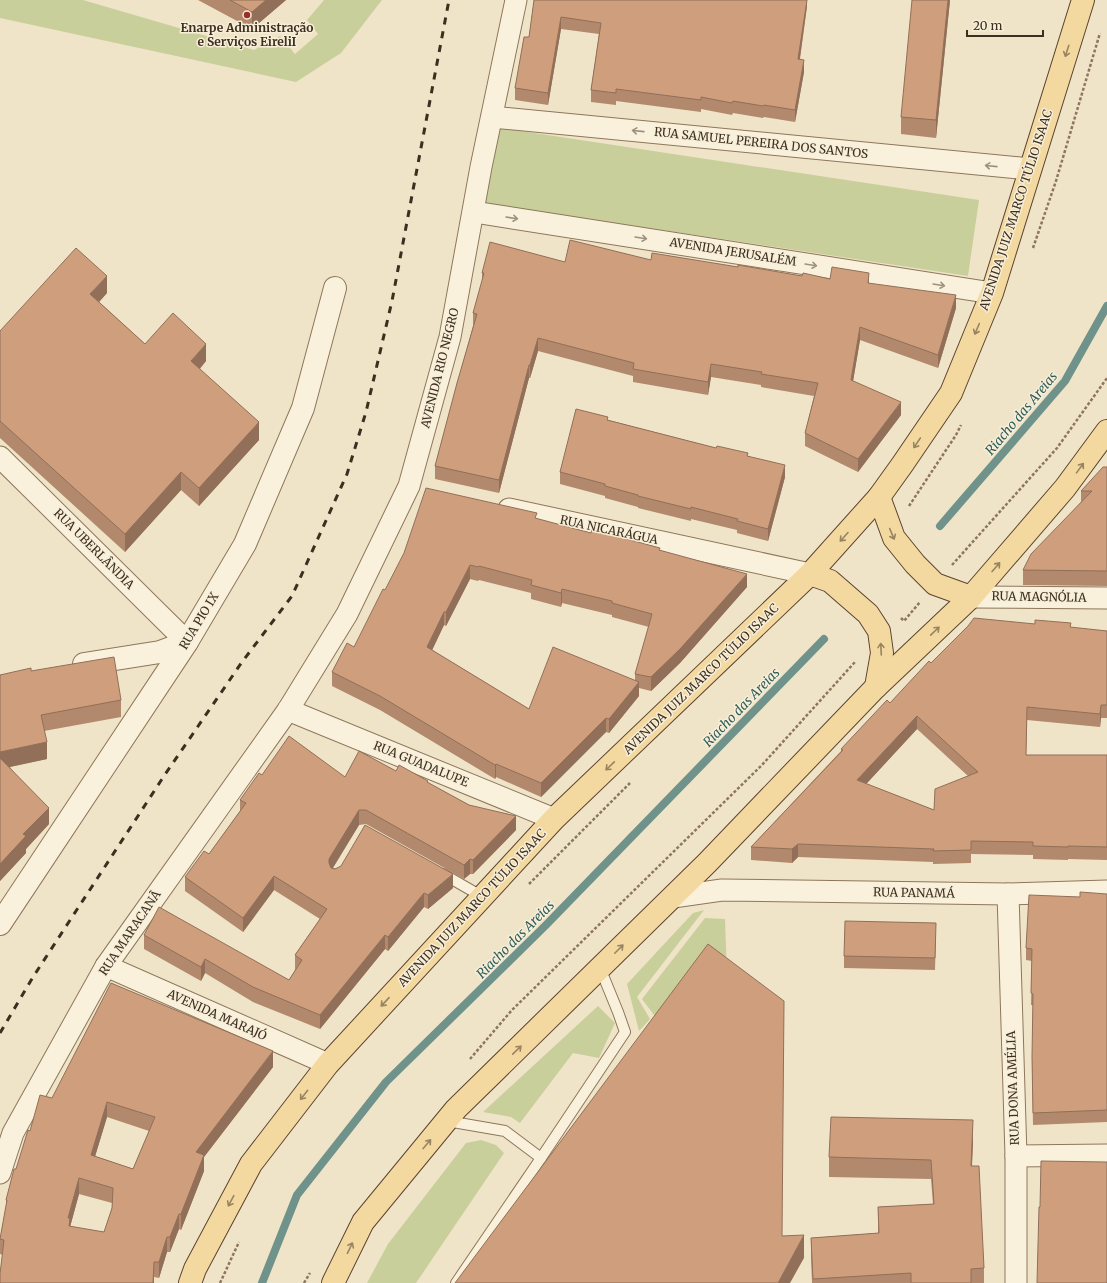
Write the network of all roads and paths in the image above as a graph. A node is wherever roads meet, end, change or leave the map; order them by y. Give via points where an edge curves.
1 (516, 0) edge
2 (1083, 0) edge
3 (492, 117) junction
4 (1030, 169) junction
5 (474, 212) junction
6 (335, 288) dead end
7 (992, 293) junction
8 (1107, 378) edge
9 (1107, 431) edge
10 (0, 457) edge
11 (879, 497) junction
12 (494, 505) edge
13 (810, 574) junction
14 (935, 584) junction
15 (970, 597) junction
16 (1107, 598) edge
17 (899, 616) dead end
18 (187, 642) junction
19 (68, 667) edge
20 (876, 687) junction
21 (288, 710) junction
22 (632, 780) dead end
23 (554, 819) junction
24 (708, 864) junction
25 (436, 871) edge
26 (526, 887) dead end
27 (722, 890) junction
28 (1107, 891) edge
29 (1008, 894) junction
30 (483, 897) junction
31 (673, 897) junction
32 (0, 924) edge
33 (106, 966) junction
34 (600, 968) junction
35 (328, 1064) junction
36 (447, 1120) junction
37 (1107, 1154) edge
38 (1016, 1156) junction
39 (541, 1158) junction
40 (0, 1173) edge
41 (241, 1237) dead end
42 (190, 1283) edge
43 (220, 1283) edge
44 (333, 1283) edge
45 (456, 1283) edge
46 (1016, 1283) edge

1 - 3 street, AVENIDA RIO NEGRO
2 -> 4 main road, AVENIDA JUIZ MARCO TÚLIO ISAAC
4 -> 3 street, RUA SAMUEL PEREIRA DOS SANTOS
3 - 5 street, AVENIDA RIO NEGRO
4 - 7 main road, AVENIDA JUIZ MARCO TÚLIO ISAAC
5 -> 7 street, AVENIDA JERUSALÉM
5 - 21 street, AVENIDA RIO NEGRO via 417,488 347,614
6 - 18 street, RUA PIO IX via 303,408 245,544
7 -> 11 main road, AVENIDA JUIZ MARCO TÚLIO ISAAC via 951,393
8 - 14 path via 1057,448
15 -> 9 main road via 1065,488
10 - 18 street, RUA UBERLÂNDIA
11 -> 13 main road, AVENIDA JUIZ MARCO TÚLIO ISAAC
11 -> 14 main road via 894,538
12 - 13 street, RUA NICARÁGUA
20 -> 13 main road via 882,653 879,631 868,614 830,581
13 -> 23 main road, AVENIDA JUIZ MARCO TÚLIO ISAAC
14 - 15 main road
14 - 17 path via 904,621
15 - 16 street, RUA MAGNÓLIA
20 -> 15 main road
18 - 19 street via 160,652
18 - 32 street, RUA PIO IX
20 - 24 main road
21 - 23 street, RUA GUADALUPE
21 - 33 street, RUA MARACANÃ
22 - 26 path
23 - 30 main road, AVENIDA JUIZ MARCO TÚLIO ISAAC
24 - 27 street
24 - 31 main road
25 - 30 lane
27 - 29 street, RUA PANAMÁ
27 - 31 street, RUA PANAMÁ
28 - 29 street, RUA PANAMÁ
29 - 38 street, RUA DONA AMÉLIA
30 -> 35 main road, AVENIDA JUIZ MARCO TÚLIO ISAAC
34 -> 31 main road
33 - 35 street, AVENIDA MARAJÓ
33 - 40 street, RUA MARACANÃ via 13,1133
36 -> 34 main road
34 - 39 lane via 625,1032
35 -> 42 main road, AVENIDA JUIZ MARCO TÚLIO ISAAC via 251,1164
36 - 39 lane via 505,1131
44 -> 36 main road via 363,1222
37 - 38 street
38 - 46 street, RUA DONA AMÉLIA
39 - 45 lane
41 - 43 path

